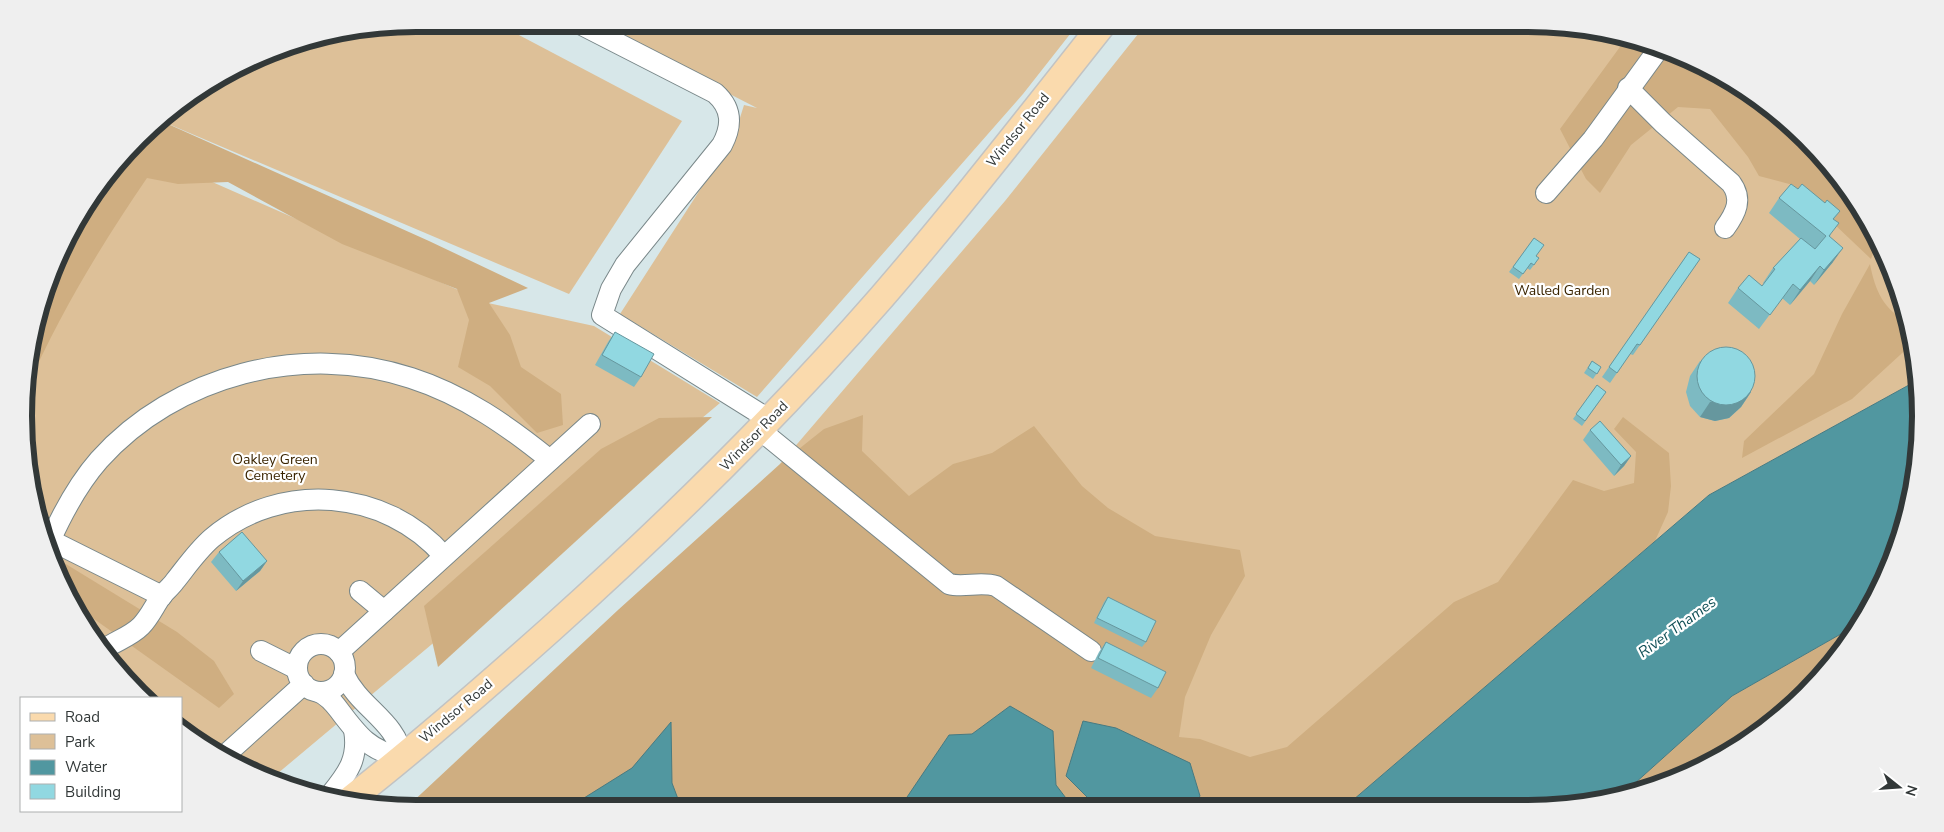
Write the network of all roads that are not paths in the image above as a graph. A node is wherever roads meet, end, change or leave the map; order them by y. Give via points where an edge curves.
1 (596, 32) edge
2 (1096, 32) edge
3 (1654, 54) edge
4 (1628, 88) junction
5 (1546, 193) dead end
6 (1725, 228) dead end
7 (590, 424) dead end
8 (765, 425) junction
9 (550, 460) junction
10 (52, 537) edge
11 (55, 543) edge
12 (444, 556) junction
13 (360, 591) dead end
14 (162, 596) junction
15 (384, 611) junction
16 (110, 646) edge
17 (261, 651) dead end
18 (1091, 651) dead end
19 (339, 652) junction
20 (344, 674) junction
21 (307, 682) junction
22 (354, 730) junction
23 (230, 751) edge
24 (402, 757) junction
25 (334, 790) edge
26 (356, 794) edge

1 - 8 lane via 715,93 726,105 730,122 722,145 625,265 611,289 602,315
2 - 8 main road, Windsor Road via 915,258
3 - 4 lane
4 - 5 lane via 1593,139
4 - 6 lane via 1731,182 1736,190 1737,209
7 - 9 lane
8 - 18 lane via 949,584 996,586
8 - 24 main road, Windsor Road via 660,530
9 - 10 lane via 495,418 461,398 411,377 342,363 281,366 209,384 165,407 125,435 98,461 77,489
9 - 12 lane
11 - 14 lane
12 - 14 lane via 410,525 372,507 343,500 295,501 254,512 220,532 200,549
12 - 15 lane
13 - 15 lane
14 - 16 lane via 142,625
15 - 19 lane
17 - 21 lane
19 - 20 lane via 345,666
19 - 21 lane via 326,645 311,646 301,656
20 - 21 lane via 335,688
20 - 24 lane via 359,699 391,729
21 - 22 lane via 331,700
21 - 23 lane
22 - 24 lane via 373,748
22 - 25 lane via 356,748 352,765
24 - 26 main road, Windsor Road

